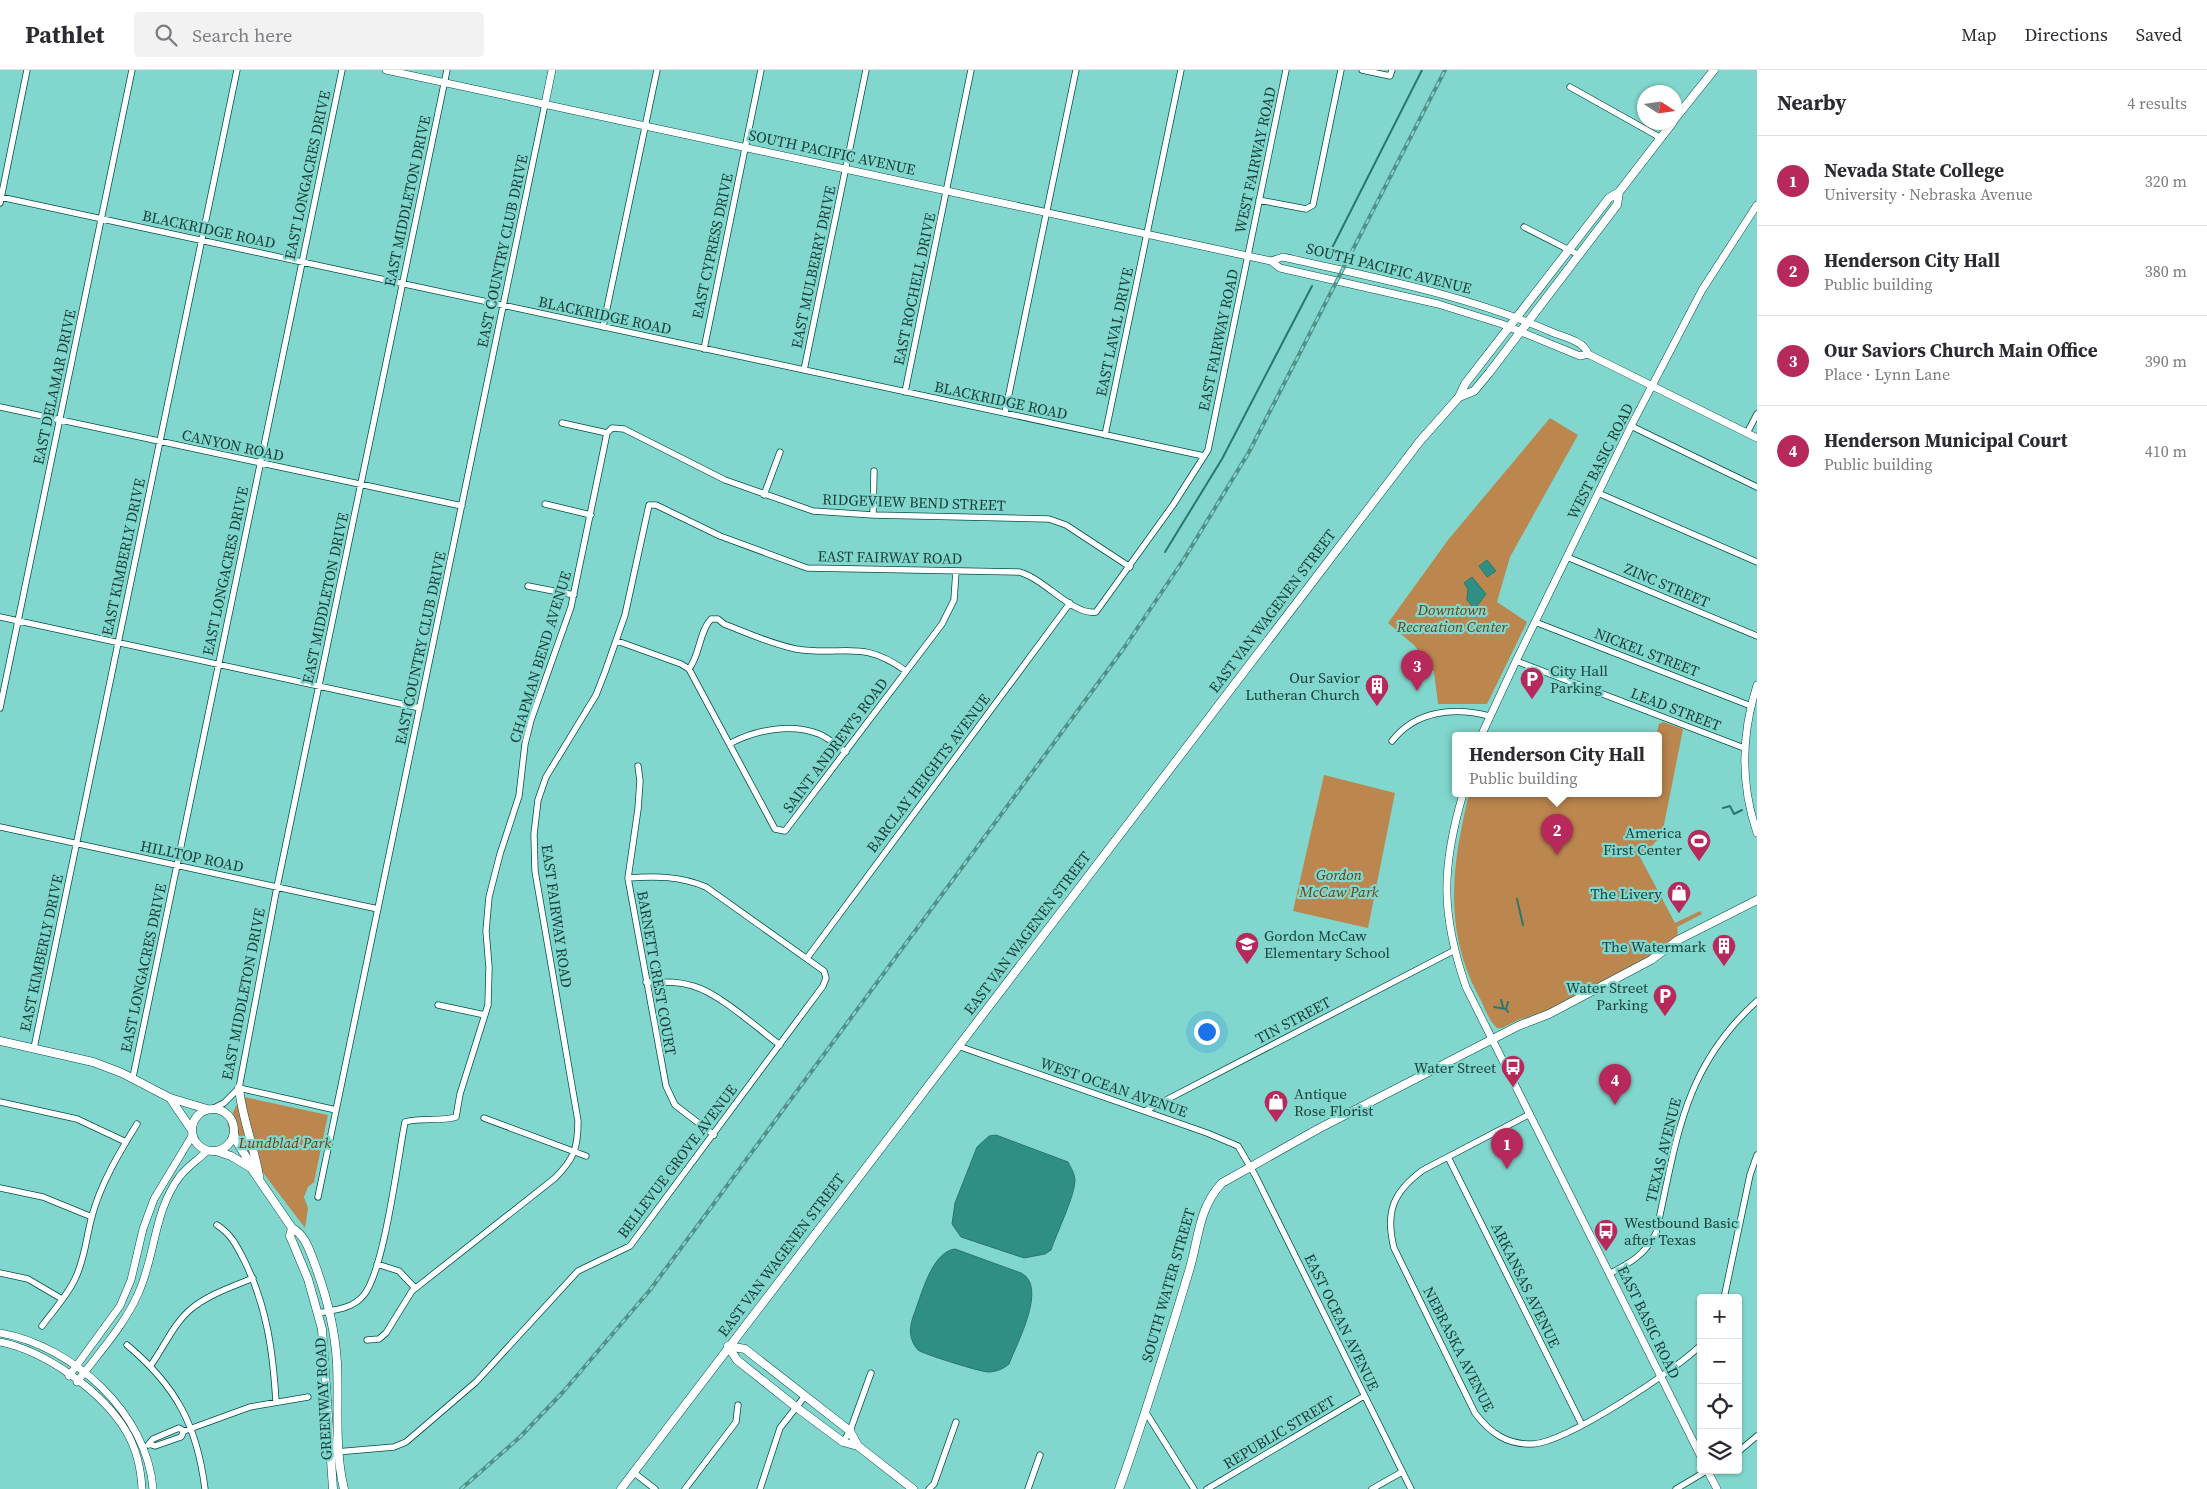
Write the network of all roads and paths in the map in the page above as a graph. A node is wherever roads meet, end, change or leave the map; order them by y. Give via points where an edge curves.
1 (27, 70) edge
2 (132, 70) edge
3 (237, 70) edge
4 (342, 70) edge
5 (386, 70) edge
6 (447, 70) edge
7 (552, 70) edge
8 (656, 70) edge
9 (761, 70) edge
10 (866, 70) edge
11 (972, 70) edge
12 (1076, 70) edge
13 (1181, 70) edge
14 (1286, 70) edge
15 (1341, 70) edge
16 (1362, 70) edge
17 (1714, 70) edge
18 (1391, 73) edge
19 (444, 82) junction
20 (1570, 87) dead end
21 (545, 104) junction
22 (1682, 111) edge
23 (645, 126) junction
24 (1667, 130) edge
25 (1661, 138) junction
26 (745, 147) junction
27 (846, 169) junction
28 (946, 190) junction
29 (1619, 192) junction
30 (0, 199) edge
31 (1259, 200) junction
32 (1757, 205) edge
33 (1047, 212) junction
34 (102, 219) junction
35 (1524, 227) dead end
36 (1147, 234) junction
37 (202, 240) junction
38 (1569, 250) junction
39 (1579, 255) junction
40 (1248, 256) junction
41 (1271, 260) junction
42 (302, 262) junction
43 (402, 284) junction
44 (503, 305) junction
45 (1514, 322) junction
46 (1525, 326) junction
47 (603, 327) junction
48 (704, 349) junction
49 (1588, 354) junction
50 (804, 370) junction
51 (1652, 386) junction
52 (905, 392) junction
53 (1459, 397) junction
54 (0, 407) edge
55 (1005, 414) junction
56 (1757, 414) edge
57 (60, 420) junction
58 (562, 423) dead end
59 (1631, 426) junction
60 (609, 430) junction
61 (1747, 433) junction
62 (1105, 435) junction
63 (1757, 438) edge
64 (160, 441) junction
65 (780, 452) dead end
66 (1204, 456) junction
67 (260, 463) junction
68 (874, 471) dead end
69 (361, 485) junction
70 (1757, 487) edge
71 (1598, 493) junction
72 (764, 495) junction
73 (545, 504) dead end
74 (462, 506) junction
75 (591, 515) junction
76 (873, 516) junction
77 (1567, 557) junction
78 (1757, 562) edge
79 (1130, 567) junction
80 (956, 571) junction
81 (528, 586) dead end
82 (574, 595) junction
83 (1070, 603) junction
84 (0, 617) edge
85 (18, 621) junction
86 (1535, 622) junction
87 (1757, 636) edge
88 (617, 641) junction
89 (118, 643) junction
90 (1516, 661) junction
91 (219, 664) junction
92 (689, 669) junction
93 (906, 672) junction
94 (1757, 685) edge
95 (319, 686) junction
96 (1750, 706) junction
97 (0, 708) edge
98 (420, 708) junction
99 (1489, 716) junction
100 (1483, 732) edge
101 (1392, 741) dead end
102 (731, 744) junction
103 (1744, 748) junction
104 (846, 752) junction
105 (638, 766) dead end
106 (1462, 797) edge
107 (0, 827) edge
108 (1757, 833) edge
109 (76, 844) junction
110 (177, 866) junction
111 (628, 878) junction
112 (278, 887) junction
113 (1757, 900) edge
114 (378, 909) junction
115 (1453, 951) junction
116 (807, 958) junction
117 (646, 982) junction
118 (1757, 1001) edge
119 (438, 1005) dead end
120 (486, 1015) junction
121 (1492, 1039) junction
122 (0, 1040) edge
123 (780, 1045) junction
124 (958, 1046) junction
125 (34, 1048) junction
126 (133, 1078) junction
127 (238, 1088) junction
128 (170, 1098) junction
129 (0, 1102) edge
130 (211, 1108) junction
131 (336, 1110) junction
132 (1145, 1111) junction
133 (1530, 1114) junction
134 (484, 1118) dead end
135 (137, 1124) dead end
136 (192, 1133) junction
137 (234, 1133) junction
138 (714, 1135) junction
139 (126, 1142) junction
140 (211, 1151) junction
141 (575, 1152) junction
142 (1757, 1155) edge
143 (586, 1156) dead end
144 (1448, 1157) junction
145 (1250, 1166) junction
146 (251, 1168) junction
147 (260, 1179) junction
148 (0, 1188) edge
149 (318, 1197) dead end
150 (92, 1217) junction
151 (217, 1225) dead end
152 (292, 1228) junction
153 (377, 1264) junction
154 (0, 1272) edge
155 (1609, 1274) junction
156 (253, 1278) junction
157 (415, 1288) junction
158 (1725, 1294) edge
159 (62, 1298) junction
160 (329, 1311) junction
161 (318, 1313) junction
162 (42, 1326) dead end
163 (0, 1333) edge
164 (367, 1340) dead end
165 (0, 1342) edge
166 (127, 1345) dead end
167 (728, 1346) junction
168 (1697, 1348) edge
169 (151, 1365) junction
170 (76, 1368) junction
171 (871, 1373) dead end
172 (83, 1374) junction
173 (70, 1376) junction
174 (1660, 1376) junction
175 (77, 1382) junction
176 (805, 1396) junction
177 (1364, 1396) junction
178 (308, 1397) dead end
179 (276, 1402) junction
180 (738, 1405) dead end
181 (796, 1407) junction
182 (1145, 1411) junction
183 (956, 1422) dead end
184 (1582, 1425) junction
185 (191, 1428) junction
186 (850, 1430) junction
187 (1757, 1436) edge
188 (843, 1442) junction
189 (146, 1445) junction
190 (858, 1446) junction
191 (1697, 1449) edge
192 (1742, 1449) edge
193 (134, 1450) junction
194 (329, 1452) junction
195 (339, 1452) junction
196 (1040, 1455) dead end
197 (633, 1472) junction
198 (1402, 1472) junction
199 (1701, 1474) edge
200 (1710, 1474) edge
201 (910, 1488) edge
202 (142, 1489) edge
203 (153, 1489) edge
204 (205, 1489) edge
205 (333, 1489) edge
206 (344, 1489) edge
207 (621, 1489) edge
208 (655, 1489) edge
209 (685, 1489) edge
210 (760, 1489) edge
211 (929, 1489) edge
212 (1028, 1489) edge
213 (1118, 1489) edge
214 (1194, 1489) edge
215 (1207, 1489) edge
216 (1372, 1489) edge
217 (1411, 1489) edge
218 (1676, 1489) edge
219 (1717, 1489) edge

1 - 30 street
2 - 34 street, EAST DELAMAR DRIVE
3 - 37 street, EAST KIMBERLY DRIVE
4 - 42 street, EAST LONGACRES DRIVE
5 - 19 street, SOUTH PACIFIC AVENUE
6 - 19 street, EAST MIDDLETON DRIVE
7 - 21 street
8 - 23 street
9 - 26 street, EAST CYPRESS DRIVE
10 - 27 street, EAST MULBERRY DRIVE
11 - 28 street, EAST ROCHELL DRIVE
12 - 33 street
13 - 36 street, EAST LAVAL DRIVE
14 - 31 street, WEST FAIRWAY ROAD
15 - 31 street via 1314,202 1310,208 1303,209
16 - 18 street
17 - 22 main road
19 - 21 street, SOUTH PACIFIC AVENUE
19 - 43 street, EAST MIDDLETON DRIVE
20 - 25 street
21 - 23 street, SOUTH PACIFIC AVENUE
21 - 44 street, EAST COUNTRY CLUB DRIVE
23 - 26 street, SOUTH PACIFIC AVENUE
23 - 47 street
24 - 25 main road
25 - 29 main road
26 - 27 street, SOUTH PACIFIC AVENUE
26 - 48 street, EAST CYPRESS DRIVE
27 - 28 street, SOUTH PACIFIC AVENUE
27 - 50 street, EAST MULBERRY DRIVE
28 - 33 street, SOUTH PACIFIC AVENUE
28 - 52 street, EAST ROCHELL DRIVE
29 - 38 main road, EAST VAN WAGENEN STREET via 1610,198
29 - 39 main road, EAST VAN WAGENEN STREET via 1617,205
30 - 34 street, BLACKRIDGE ROAD
31 - 40 street, WEST FAIRWAY ROAD
32 - 51 street, WEST BASIC ROAD via 1702,290
33 - 36 street, SOUTH PACIFIC AVENUE
33 - 55 street
34 - 37 street, BLACKRIDGE ROAD
34 - 57 street, EAST DELAMAR DRIVE
35 - 38 street
36 - 40 street, SOUTH PACIFIC AVENUE
36 - 62 street, EAST LAVAL DRIVE
37 - 42 street, BLACKRIDGE ROAD
37 - 64 street, EAST KIMBERLY DRIVE
38 - 39 street
38 - 45 main road, EAST VAN WAGENEN STREET
39 - 46 main road, EAST VAN WAGENEN STREET
40 - 41 street, SOUTH PACIFIC AVENUE
40 - 66 street, EAST FAIRWAY ROAD via 1208,450
41 - 45 street, SOUTH PACIFIC AVENUE via 1280,268
41 - 45 street, SOUTH PACIFIC AVENUE via 1283,257 1397,282 1462,299
42 - 43 street, BLACKRIDGE ROAD
42 - 67 street, EAST LONGACRES DRIVE
43 - 44 street, BLACKRIDGE ROAD
43 - 69 street, EAST MIDDLETON DRIVE
44 - 47 street, BLACKRIDGE ROAD
44 - 74 street, EAST COUNTRY CLUB DRIVE
45 - 46 street, SOUTH PACIFIC AVENUE
45 - 46 street, SOUTH PACIFIC AVENUE
45 - 53 main road, EAST VAN WAGENEN STREET via 1465,384
46 - 49 street via 1580,356
46 - 49 street via 1583,345
46 - 53 main road, EAST VAN WAGENEN STREET via 1474,391
47 - 48 street, BLACKRIDGE ROAD
48 - 50 street, BLACKRIDGE ROAD
49 - 51 street
50 - 52 street, BLACKRIDGE ROAD
51 - 59 street, WEST BASIC ROAD
51 - 61 street
52 - 55 street, BLACKRIDGE ROAD
53 - 124 main road, EAST VAN WAGENEN STREET via 1414,448
54 - 57 street, CANYON ROAD
55 - 62 street, BLACKRIDGE ROAD
56 - 61 street
57 - 64 street, CANYON ROAD
57 - 85 street, EAST DELAMAR DRIVE
58 - 60 street, RIDGEVIEW BEND STREET
59 - 70 street
59 - 71 street, WEST BASIC ROAD
60 - 72 street, RIDGEVIEW BEND STREET via 624,429 725,480
60 - 75 street, CHAPMAN BEND AVENUE
61 - 63 street
62 - 66 street, BLACKRIDGE ROAD
64 - 67 street, CANYON ROAD
64 - 89 street, EAST KIMBERLY DRIVE
65 - 72 street
66 - 79 street, EAST FAIRWAY ROAD
67 - 69 street, CANYON ROAD
67 - 91 street, EAST LONGACRES DRIVE
68 - 76 street
69 - 74 street, CANYON ROAD
69 - 95 street, EAST MIDDLETON DRIVE
71 - 77 street, WEST BASIC ROAD
71 - 78 street
72 - 76 street, RIDGEVIEW BEND STREET via 813,511
73 - 75 street
74 - 98 street, EAST COUNTRY CLUB DRIVE
75 - 82 street, CHAPMAN BEND AVENUE
76 - 79 street, RIDGEVIEW BEND STREET via 1050,519 1066,524
77 - 86 street, WEST BASIC ROAD
77 - 87 street, ZINC STREET
79 - 83 street, EAST FAIRWAY ROAD via 1096,612 1082,611
80 - 83 street, EAST FAIRWAY ROAD via 1026,574
80 - 88 street, EAST FAIRWAY ROAD via 807,568 720,536 656,505 649,505
80 - 93 street, SAINT ANDREW'S ROAD via 951,609
81 - 82 street
82 - 120 street, CHAPMAN BEND AVENUE via 531,720 519,796 489,897
83 - 116 street, BARCLAY HEIGHTS AVENUE
84 - 85 street
85 - 89 street
85 - 97 street, EAST DELAMAR DRIVE
86 - 90 street, WEST BASIC ROAD
86 - 96 street, NICKEL STREET
88 - 92 street
88 - 141 street, EAST FAIRWAY ROAD via 596,695 546,777 538,800 534,834 535,870 578,1121
89 - 91 street
89 - 109 street, EAST KIMBERLY DRIVE
90 - 99 street, WEST BASIC ROAD
90 - 103 street, LEAD STREET
91 - 95 street
91 - 110 street, EAST LONGACRES DRIVE
92 - 93 street via 706,625 718,619 732,627 796,648 875,653
92 - 102 street, SAINT ANDREW'S ROAD
93 - 104 street, SAINT ANDREW'S ROAD
94 - 96 street
95 - 98 street
95 - 112 street, EAST MIDDLETON DRIVE
96 - 103 street
98 - 114 street, EAST COUNTRY CLUB DRIVE
99 - 100 street, WEST BASIC ROAD
99 - 101 street via 1453,710 1436,713 1408,726
102 - 104 street via 757,732 796,730 819,734
102 - 104 street, SAINT ANDREW'S ROAD via 779,831 785,831
103 - 108 street via 1746,789
105 - 111 street, BARNETT CREST COURT via 638,809
106 - 115 street via 1446,880
107 - 109 street, HILLTOP ROAD
109 - 110 street, HILLTOP ROAD
109 - 125 street, EAST KIMBERLY DRIVE
110 - 112 street, HILLTOP ROAD
110 - 126 street, EAST LONGACRES DRIVE
111 - 116 street via 669,876 706,887
111 - 117 street, BARNETT CREST COURT
112 - 114 street, HILLTOP ROAD
112 - 127 street, EAST MIDDLETON DRIVE
113 - 121 main road, SOUTH WATER STREET via 1678,940 1651,960 1566,1005
114 - 131 street, EAST COUNTRY CLUB DRIVE
115 - 121 street via 1466,988
115 - 132 street, TIN STREET
116 - 123 street, BELLEVUE GROVE AVENUE via 824,971 826,978
117 - 123 street via 694,986 711,994
117 - 138 street, BARNETT CREST COURT via 666,1086 675,1105
118 - 155 street, TEXAS AVENUE via 1738,1018 1706,1060 1693,1087 1683,1113 1656,1234 1637,1258
119 - 120 street
120 - 153 street, CHAPMAN BEND AVENUE via 470,1060 456,1117 405,1122
121 - 133 street, EAST BASIC ROAD
121 - 145 main road, SOUTH WATER STREET
122 - 125 main road
123 - 138 street, BELLEVUE GROVE AVENUE
124 - 132 street, WEST OCEAN AVENUE
124 - 167 main road, EAST VAN WAGENEN STREET
125 - 126 main road via 93,1062
126 - 128 main road
127 - 130 street, EAST MIDDLETON DRIVE via 224,1103
127 - 131 street
127 - 147 main road
128 - 130 main road
128 - 136 main road
129 - 139 street via 77,1119
130 - 136 main road via 196,1116
130 - 137 main road via 227,1113
131 - 149 street, EAST COUNTRY CLUB DRIVE
132 - 145 street, WEST OCEAN AVENUE via 1233,1142
133 - 144 street, NEBRASKA AVENUE
133 - 155 street, EAST BASIC ROAD
134 - 141 street
135 - 139 street
136 - 140 main road via 201,1148
136 - 170 street via 154,1199 131,1280 120,1306
137 - 140 main road via 228,1146
137 - 146 main road, GREENWAY ROAD via 235,1140 250,1160
138 - 195 street, BELLEVUE GROVE AVENUE via 630,1246 578,1271 476,1382 421,1431 394,1447
139 - 150 street via 110,1169
140 - 146 main road, GREENWAY ROAD via 231,1156
140 - 172 street via 190,1164 168,1194 157,1221 140,1292 125,1318
141 - 143 street
141 - 157 street, EAST FAIRWAY ROAD via 555,1178
142 - 158 street
144 - 184 street, ARKANSAS AVENUE
144 - 184 street, NEBRASKA AVENUE via 1412,1179 1399,1193 1393,1204 1390,1234 1467,1396 1485,1427 1507,1440 1536,1444
145 - 177 street, EAST OCEAN AVENUE
145 - 182 main road, SOUTH WATER STREET via 1222,1183 1202,1215 1190,1268
146 - 147 main road, GREENWAY ROAD
147 - 152 main road, GREENWAY ROAD
148 - 150 street via 43,1197
150 - 159 street via 80,1267
151 - 156 street via 228,1232
152 - 160 main road, GREENWAY ROAD via 301,1232 310,1252
152 - 161 main road, GREENWAY ROAD via 290,1236
153 - 157 street via 399,1271
153 - 160 street, CHAPMAN BEND AVENUE via 364,1296 348,1307
154 - 159 street via 28,1279
155 - 174 street, EAST BASIC ROAD
156 - 169 street via 202,1301 190,1310
156 - 179 street via 268,1326
157 - 164 street, EAST FAIRWAY ROAD via 407,1296 386,1334 379,1339
159 - 162 street
160 - 161 street, CHAPMAN BEND AVENUE
160 - 195 main road, GREENWAY ROAD via 336,1357
161 - 194 main road, GREENWAY ROAD via 324,1352
163 - 170 street via 34,1343
165 - 173 street via 31,1352
166 - 169 street
167 - 176 main road via 745,1349
167 - 181 main road via 737,1360
167 - 197 main road, EAST VAN WAGENEN STREET
168 - 174 street, NEBRASKA AVENUE
169 - 185 street via 178,1399
170 - 172 street
170 - 173 street
171 - 186 street
172 - 175 street
172 - 189 street via 116,1401
173 - 175 street
174 - 184 street, NEBRASKA AVENUE
174 - 191 street, EAST BASIC ROAD
175 - 193 street via 117,1418
176 - 181 street
176 - 186 main road
177 - 198 street, EAST OCEAN AVENUE
177 - 215 street, REPUBLIC STREET
178 - 179 street
179 - 185 street via 240,1410
180 - 209 street via 736,1422
181 - 188 main road
181 - 210 street via 780,1428
182 - 213 main road, SOUTH WATER STREET
182 - 214 street
183 - 211 street via 934,1484
185 - 189 street via 181,1437 155,1446
185 - 204 street via 202,1464
186 - 188 street
186 - 190 main road
187 - 192 street
188 - 190 main road
189 - 193 street
189 - 203 street
190 - 201 main road
193 - 202 street
194 - 195 street, BELLEVUE GROVE AVENUE
194 - 205 main road, GREENWAY ROAD
195 - 206 main road, GREENWAY ROAD
196 - 212 street
197 - 207 main road, EAST VAN WAGENEN STREET
197 - 208 street
198 - 216 street
198 - 217 street, EAST OCEAN AVENUE
199 - 218 street
200 - 219 street

